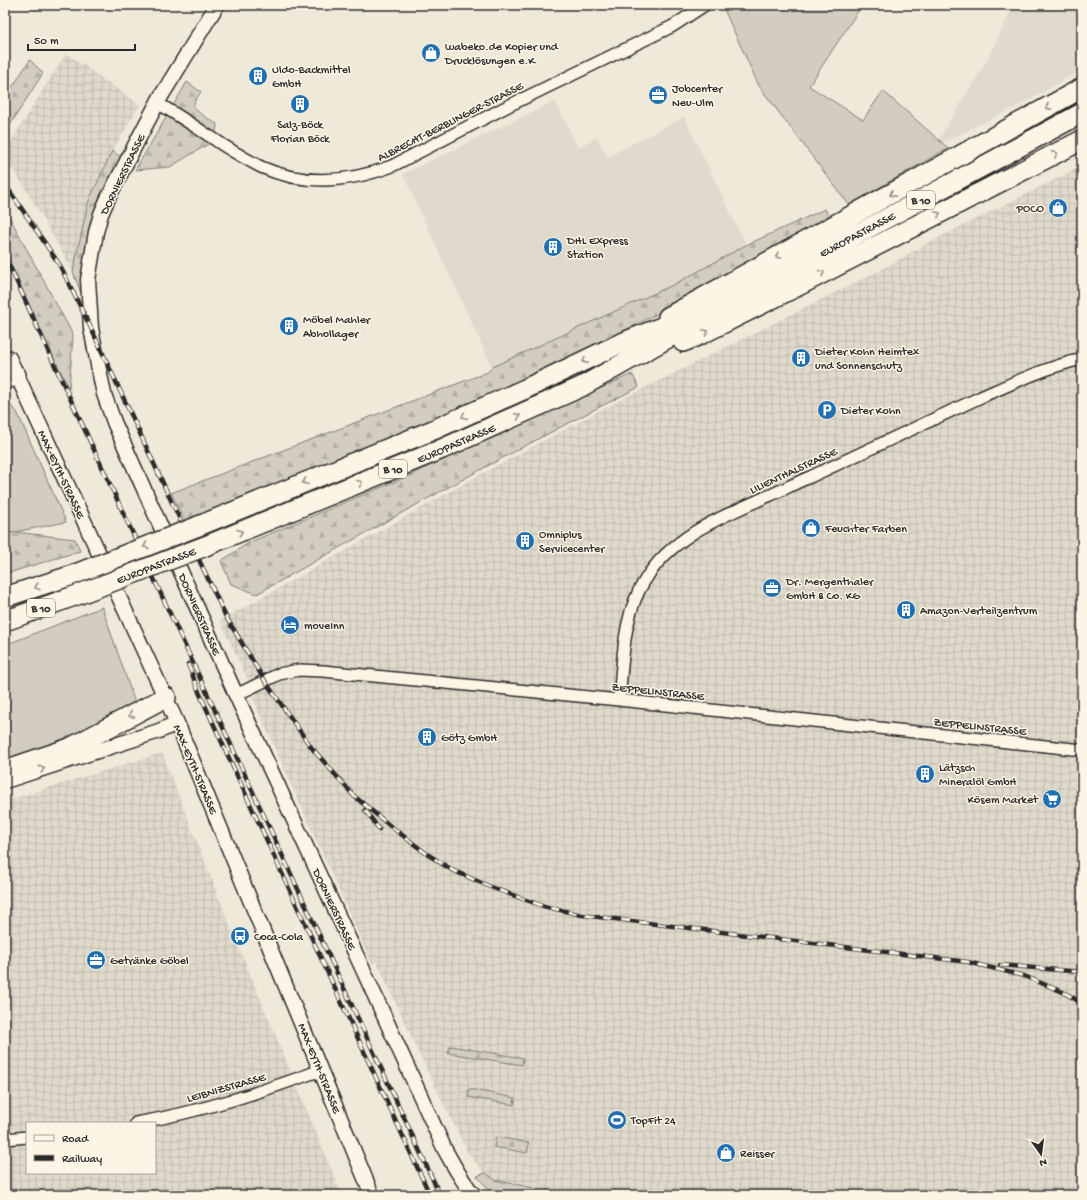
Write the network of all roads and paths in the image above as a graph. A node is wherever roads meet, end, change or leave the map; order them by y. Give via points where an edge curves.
1 (217, 5) edge
2 (705, 5) edge
3 (1082, 88) edge
4 (157, 103) junction
5 (1082, 113) edge
6 (1082, 140) edge
7 (759, 286) junction
8 (620, 344) junction
9 (6, 356) edge
10 (1082, 359) edge
11 (11, 378) edge
12 (581, 387) junction
13 (5, 597) edge
14 (5, 621) edge
15 (236, 695) junction
16 (166, 697) junction
17 (619, 700) junction
18 (177, 722) junction
19 (1082, 750) edge
20 (5, 770) edge
21 (5, 781) edge
22 (321, 1070) junction
23 (141, 1122) edge
24 (26, 1137) edge
25 (5, 1139) edge
26 (473, 1193) edge
27 (372, 1195) edge

1 - 4 street, DORNIERSTRASSE
2 - 4 street, ALBRECHT-BERBLINGER-STRASSE via 673,26 392,166 356,177 313,180 278,173 215,140
3 -> 8 highway
4 - 15 street, DORNIERSTRASSE via 108,198 96,232 88,280 91,328 104,394 114,422
5 - 7 highway, EUROPASTRASSE / B 10
12 -> 6 highway via 702,334
7 - 8 highway, EUROPASTRASSE / B 10
7 - 12 highway, EUROPASTRASSE / B 10
8 -> 13 highway, EUROPASTRASSE / B 10, bridge via 433,430 196,527 70,576
9 - 11 street, MAX-EYTH-STRASSE
10 - 17 street, LILIENTHALSTRASSE via 1067,362 981,397 729,513 677,544 657,562 635,600 625,642
11 - 16 street, MAX-EYTH-STRASSE
14 -> 12 highway, EUROPASTRASSE / B 10, bridge via 204,547 442,449
15 - 17 street, ZEPPELINSTRASSE via 279,674 299,670
15 - 26 street, DORNIERSTRASSE via 445,1150 454,1168
16 - 18 street, MAX-EYTH-STRASSE
16 -> 20 highway via 70,748
17 - 19 street, ZEPPELINSTRASSE
21 -> 18 street
18 - 22 street, MAX-EYTH-STRASSE
22 - 23 street, LEIBNIZSTRASSE via 224,1102
22 - 27 street, MAX-EYTH-STRASSE
24 - 25 street

